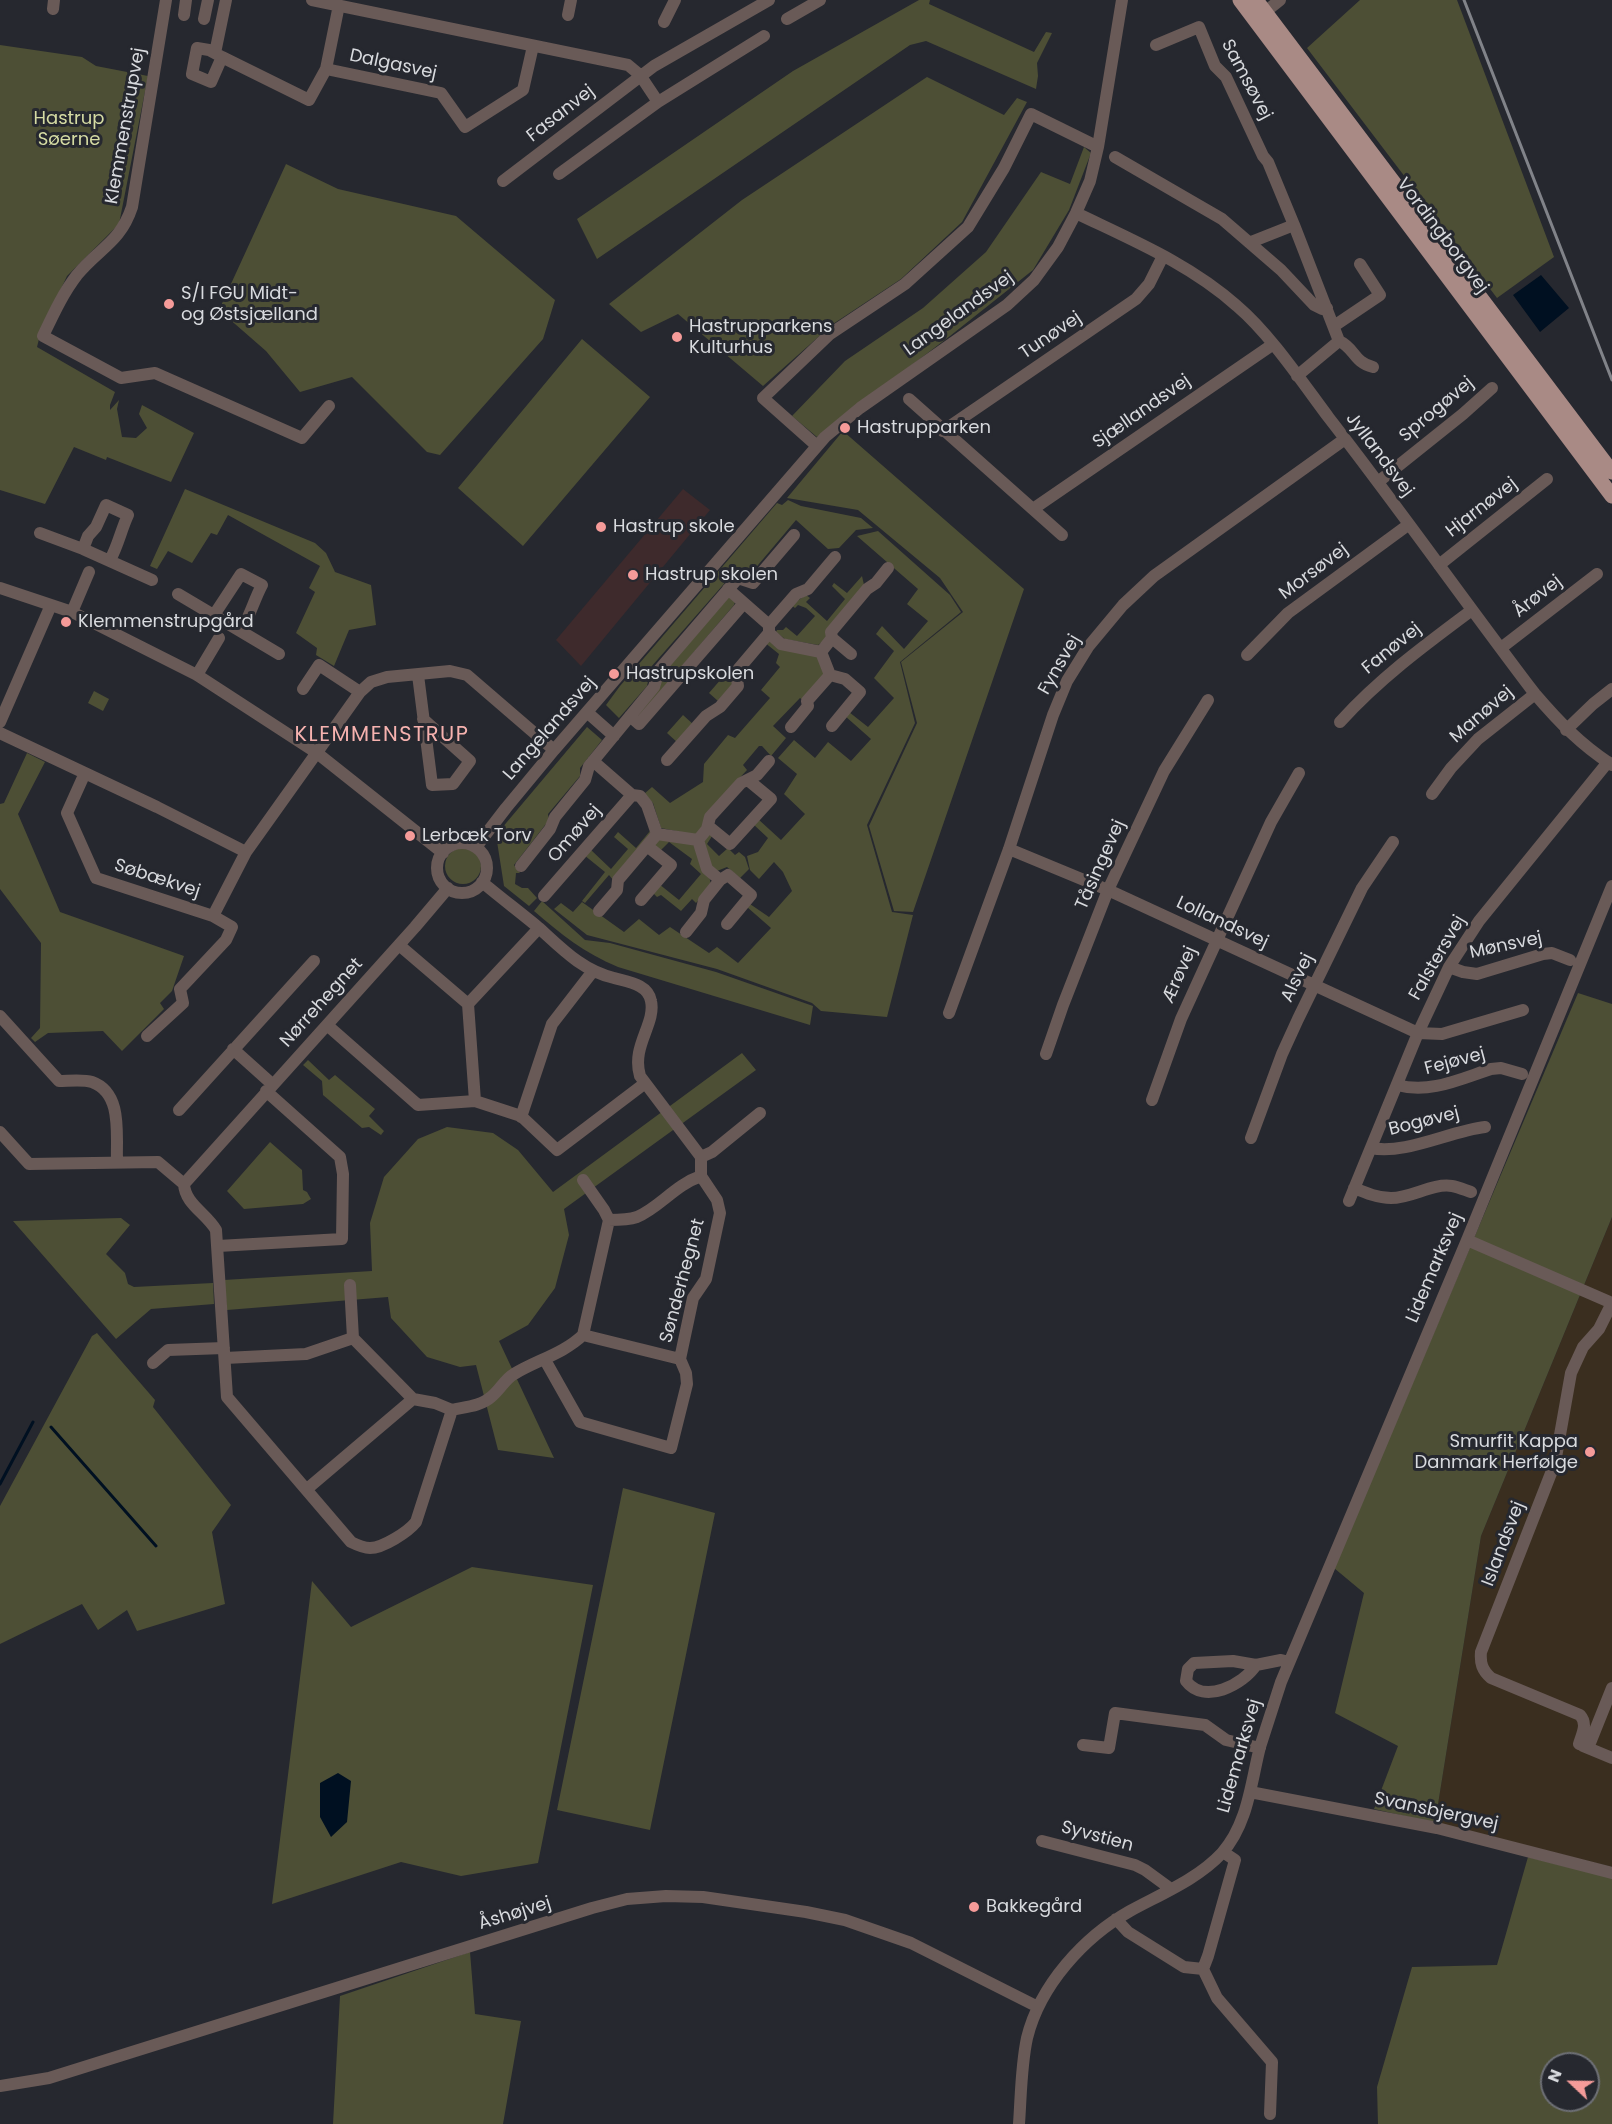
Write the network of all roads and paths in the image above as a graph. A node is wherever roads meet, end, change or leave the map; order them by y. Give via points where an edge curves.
1 (166, 0) edge
2 (186, 0) edge
3 (208, 0) edge
4 (226, 0) edge
5 (312, 0) edge
6 (571, 0) edge
7 (675, 0) edge
8 (769, 0) edge
9 (820, 0) edge
10 (1122, 0) edge
11 (1240, 0) edge
12 (1280, 0) edge
13 (339, 5) junction
14 (1261, 6) edge
15 (184, 15) dead end
16 (568, 15) dead end
17 (204, 19) dead end
18 (787, 19) dead end
19 (663, 22) dead end
20 (764, 36) dead end
21 (1156, 45) dead end
22 (533, 46) junction
23 (326, 69) junction
24 (640, 75) junction
25 (658, 102) junction
26 (1098, 147) junction
27 (1115, 157) dead end
28 (559, 174) dead end
29 (503, 181) dead end
30 (1076, 213) junction
31 (1294, 225) junction
32 (1251, 242) junction
33 (1163, 256) junction
34 (1360, 264) dead end
35 (1327, 308) junction
36 (1334, 326) junction
37 (1339, 341) junction
38 (1272, 345) junction
39 (1373, 367) dead end
40 (1297, 376) junction
41 (1492, 388) dead end
42 (909, 399) dead end
43 (329, 406) dead end
44 (943, 431) junction
45 (1345, 439) junction
46 (817, 446) junction
47 (1612, 472) edge
48 (1547, 480) dead end
49 (1378, 482) junction
50 (1612, 496) edge
51 (1033, 509) junction
52 (1408, 525) junction
53 (40, 533) dead end
54 (794, 535) dead end
55 (1062, 535) dead end
56 (82, 549) junction
57 (835, 557) dead end
58 (110, 561) junction
59 (1439, 565) junction
60 (888, 568) dead end
61 (89, 572) dead end
62 (1597, 574) dead end
63 (152, 580) dead end
64 (0, 588) edge
65 (728, 589) junction
66 (178, 594) dead end
67 (744, 603) junction
68 (51, 605) junction
69 (1472, 610) junction
70 (72, 612) junction
71 (214, 615) junction
72 (769, 629) junction
73 (241, 631) junction
74 (219, 638) dead end
75 (832, 638) junction
76 (1500, 648) junction
77 (821, 652) junction
78 (279, 654) dead end
79 (851, 654) dead end
80 (1247, 654) dead end
81 (197, 675) junction
82 (418, 675) junction
83 (830, 675) junction
84 (303, 689) dead end
85 (1612, 689) edge
86 (360, 692) junction
87 (1535, 694) junction
88 (1208, 700) dead end
89 (588, 713) junction
90 (1, 715) edge
91 (630, 716) junction
92 (423, 718) junction
93 (1340, 722) dead end
94 (832, 726) dead end
95 (791, 727) dead end
96 (1566, 730) junction
97 (0, 733) edge
98 (614, 736) junction
99 (554, 750) junction
100 (317, 753) junction
101 (667, 760) dead end
102 (593, 761) junction
103 (769, 761) dead end
104 (1610, 763) edge
105 (85, 772) junction
106 (1299, 773) dead end
107 (748, 780) junction
108 (1432, 794) dead end
109 (633, 795) junction
110 (708, 826) junction
111 (657, 834) junction
112 (698, 840) junction
113 (1393, 842) dead end
114 (647, 846) junction
115 (476, 847) junction
116 (1009, 849) junction
117 (246, 852) junction
118 (443, 853) junction
119 (520, 866) dead end
120 (720, 879) junction
121 (482, 882) junction
122 (1612, 886) edge
123 (448, 888) junction
124 (1108, 890) junction
125 (544, 896) dead end
126 (641, 900) dead end
127 (599, 911) dead end
128 (213, 916) junction
129 (727, 924) dead end
130 (539, 928) junction
131 (686, 932) dead end
132 (1216, 940) junction
133 (399, 945) junction
134 (1570, 960) dead end
135 (314, 961) dead end
136 (1449, 968) junction
137 (593, 971) junction
138 (1314, 987) junction
139 (468, 1004) junction
140 (1523, 1010) dead end
141 (949, 1013) dead end
142 (0, 1016) edge
143 (327, 1025) junction
144 (1418, 1034) junction
145 (147, 1036) dead end
146 (233, 1049) junction
147 (1046, 1054) dead end
148 (1522, 1074) dead end
149 (644, 1084) junction
150 (1397, 1085) junction
151 (269, 1088) junction
152 (1152, 1100) dead end
153 (475, 1101) junction
154 (179, 1110) dead end
155 (760, 1113) dead end
156 (521, 1117) junction
157 (1485, 1127) dead end
158 (0, 1132) edge
159 (1251, 1138) dead end
160 (1371, 1148) junction
161 (701, 1157) junction
162 (117, 1161) junction
163 (700, 1176) junction
164 (583, 1180) dead end
165 (184, 1184) junction
166 (1354, 1188) junction
167 (1471, 1192) dead end
168 (1349, 1201) dead end
169 (609, 1220) junction
170 (1467, 1240) junction
171 (218, 1246) junction
172 (350, 1285) dead end
173 (1612, 1303) edge
174 (583, 1335) junction
175 (353, 1338) junction
176 (224, 1353) junction
177 (545, 1359) junction
178 (680, 1359) junction
179 (153, 1363) dead end
180 (412, 1399) junction
181 (452, 1410) junction
182 (307, 1489) junction
183 (1289, 1662) junction
184 (1256, 1665) junction
185 (1612, 1688) edge
186 (1083, 1745) dead end
187 (1581, 1745) junction
188 (1260, 1748) junction
189 (1612, 1758) edge
190 (1250, 1792) junction
191 (1042, 1841) dead end
192 (1223, 1852) junction
193 (1612, 1873) edge
194 (1171, 1889) junction
195 (1116, 1919) junction
196 (1203, 1969) junction
197 (1038, 2007) junction
198 (0, 2086) edge
199 (1270, 2114) dead end
200 (1019, 2124) edge

1 - 43 street, Klemmenstrupvej via 127,223 78,274 43,336 121,378 155,373 302,438
2 - 15 street
3 - 17 street
4 - 23 street, Dalgasvej via 219,55 309,100
5 - 13 street
6 - 16 street
7 - 19 street
8 - 24 street, Fasanvej
9 - 18 street
10 - 26 street, Langelandsvej
11 - 50 main road, Vordingborgvej
12 - 14 street, Vordingborgvej
13 - 22 street
13 - 23 street, Dalgasvej
14 - 47 main road, Vordingborgvej
20 - 25 street
21 - 31 street, Samsøvej via 1199,27 1215,66 1226,77 1247,117
22 - 23 street, Dalgasvej via 523,90 465,127 441,93
22 - 24 street via 627,65
24 - 25 street
24 - 29 street, Fasanvej
25 - 28 street
26 - 30 street, Langelandsvej via 1090,181
26 - 46 street via 1031,114 968,227 904,284 830,334 763,398
27 - 32 street via 1222,219
30 - 33 street, Jyllandsvej
30 - 46 street, Langelandsvej via 1058,248 1034,280 1007,305 860,408
31 - 32 street
31 - 35 street, Samsøvej
32 - 35 street via 1314,305
33 - 38 street, Jyllandsvej via 1199,276 1238,307
33 - 44 street, Tunøvej via 1137,299
34 - 36 street via 1380,295
35 - 36 street, Samsøvej
36 - 37 street, Samsøvej
37 - 39 street, Samsøvej via 1363,364
37 - 40 street
38 - 40 street, Jyllandsvej
38 - 51 street, Sjællandsvej
40 - 45 street, Jyllandsvej
41 - 49 street, Sprogøvej
42 - 44 street
44 - 51 street
45 - 49 street, Jyllandsvej
45 - 116 street, Fynsvej via 1155,576 1088,648 1067,681 1053,715
46 - 89 street, Langelandsvej
48 - 59 street, Hjarnøvej
49 - 52 street, Jyllandsvej
51 - 55 street
52 - 59 street, Jyllandsvej
52 - 80 street, Morsøvej via 1288,613
53 - 56 street
54 - 65 street via 753,583 738,578
56 - 58 street
56 - 58 street via 106,505 128,515
57 - 72 street via 808,589 796,594
58 - 63 street
59 - 69 street, Jyllandsvej
60 - 75 street via 831,632
61 - 70 street
62 - 76 street, Årøvej
64 - 68 street
65 - 67 street
65 - 91 street, Omøvej via 659,670 654,687
66 - 71 street
67 - 72 street
67 - 91 street via 639,724
68 - 70 street
68 - 90 street
69 - 76 street, Jyllandsvej
69 - 93 street, Fanøvej via 1402,662
70 - 81 street
71 - 73 street
71 - 73 street via 241,574 262,585
72 - 77 street via 781,644
72 - 101 street via 736,672 738,686
73 - 78 street
74 - 81 street
75 - 77 street
75 - 79 street
76 - 87 street, Jyllandsvej
77 - 83 street
81 - 100 street
82 - 86 street via 387,677 371,682
82 - 92 street
82 - 99 street via 450,671 467,675
83 - 94 street via 844,679 860,692
83 - 95 street
84 - 86 street via 319,665
85 - 96 street
86 - 100 street
87 - 96 street, Jyllandsvej
87 - 108 street, Manøvej via 1478,739
88 - 124 street, Tåsingevej via 1164,771
89 - 98 street
89 - 99 street, Langelandsvej
91 - 98 street, Omøvej
92 - 92 street via 432,785 453,784 470,761
96 - 104 street, Jyllandsvej
97 - 105 street
98 - 102 street, Omøvej
99 - 115 street, Langelandsvej
100 - 117 street, Søbækvej
100 - 118 street
102 - 109 street
102 - 119 street, Omøvej via 585,780
103 - 107 street via 757,776
104 - 136 street, Falstersvej via 1479,921
105 - 117 street
105 - 128 street, Søbækvej via 67,813 96,878
106 - 132 street, Ærøvej via 1271,822
107 - 110 street via 710,817
107 - 110 street via 771,799 730,844
109 - 111 street via 640,796 647,805
109 - 125 street, Omøvej
110 - 112 street
111 - 112 street
111 - 114 street
112 - 120 street via 707,868
113 - 138 street, Alsvej via 1362,888
114 - 126 street via 670,866
114 - 127 street via 618,880 617,890
115 - 118 street via 457,843
115 - 121 street via 487,863
116 - 124 street, Lollandsvej
116 - 141 street, Fynsvej
117 - 128 street, Søbækvej
118 - 123 street via 438,873
120 - 129 street via 728,875 751,895
120 - 131 street
121 - 123 street via 467,892
121 - 130 street
122 - 170 street, Lidemarksvej
123 - 133 street, Nørrehegnet
124 - 132 street, Lollandsvej
124 - 147 street, Tåsingevej
128 - 145 street, Søbækvej via 232,927 225,940 180,989 183,1003
130 - 137 street
130 - 139 street
132 - 138 street, Lollandsvej
132 - 152 street, Ærøvej via 1180,1018
133 - 139 street
133 - 143 street, Nørrehegnet
134 - 136 street, Mønsvej via 1551,953 1477,974
135 - 146 street, Nørrehegnet
136 - 144 street, Falstersvej
137 - 149 street via 648,992 651,1010 638,1059
137 - 156 street via 552,1024
138 - 144 street, Lollandsvej
138 - 159 street, Alsvej via 1282,1054
139 - 153 street
140 - 144 street, Fejøvej via 1442,1034
142 - 162 street via 59,1081 91,1082 106,1094 116,1107
143 - 151 street, Nørrehegnet
143 - 153 street via 418,1105
144 - 150 street, Falstersvej
146 - 151 street
146 - 154 street, Nørrehegnet
148 - 150 street, Fejøvej via 1502,1068 1429,1089
149 - 156 street via 557,1150
149 - 161 street
150 - 160 street, Falstersvej
151 - 165 street, Nørrehegnet
151 - 171 street via 340,1157 342,1239
153 - 156 street
155 - 161 street
157 - 160 street, Bogøvej via 1399,1148
158 - 162 street via 29,1164
160 - 166 street, Falstersvej
161 - 163 street
162 - 165 street via 158,1162
163 - 169 street via 640,1215
163 - 178 street, Sønderhegnet via 717,1200 720,1213 706,1279 693,1298
164 - 169 street
165 - 171 street via 189,1200 216,1230
166 - 167 street via 1392,1198 1443,1186
166 - 168 street, Falstersvej
169 - 174 street
170 - 173 street
170 - 183 street, Lidemarksvej
171 - 176 street
172 - 175 street
173 - 187 street, Islandsvej via 1571,1373 1555,1463 1480,1659 1491,1678 1580,1715 1585,1725
174 - 177 street
174 - 178 street, Sønderhegnet
175 - 176 street via 306,1354
175 - 180 street
176 - 179 street via 168,1350
176 - 182 street via 226,1397
177 - 178 street, Sønderhegnet via 580,1422 677,1449 687,1384
177 - 181 street via 513,1374 482,1403
180 - 181 street
180 - 182 street
181 - 182 street via 423,1504 408,1531 375,1548 361,1547 351,1542
183 - 184 street, Lidemarksvej
183 - 188 street, Lidemarksvej
184 - 184 street, Lidemarksvej via 1233,1661 1194,1663 1188,1669 1186,1681 1198,1691 1227,1690 1249,1675
185 - 187 street
186 - 188 street via 1109,1749 1115,1713 1205,1725 1226,1740
187 - 189 street
188 - 190 street, Lidemarksvej
190 - 192 street, Lidemarksvej via 1240,1824
190 - 193 street, Svansbjergvej via 1437,1828
191 - 194 street, Syvstien via 1135,1865
192 - 194 street, Lidemarksvej
192 - 196 street via 1235,1860
194 - 195 street, Lidemarksvej
195 - 196 street via 1128,1932 1184,1966
195 - 197 street, Lidemarksvej via 1074,1955
196 - 199 street via 1217,1998 1272,2062
197 - 198 street, Åshøjvej via 911,1943 845,1920 743,1902 666,1896 627,1899 592,1908 49,2078
197 - 200 street, Lidemarksvej via 1027,2038

